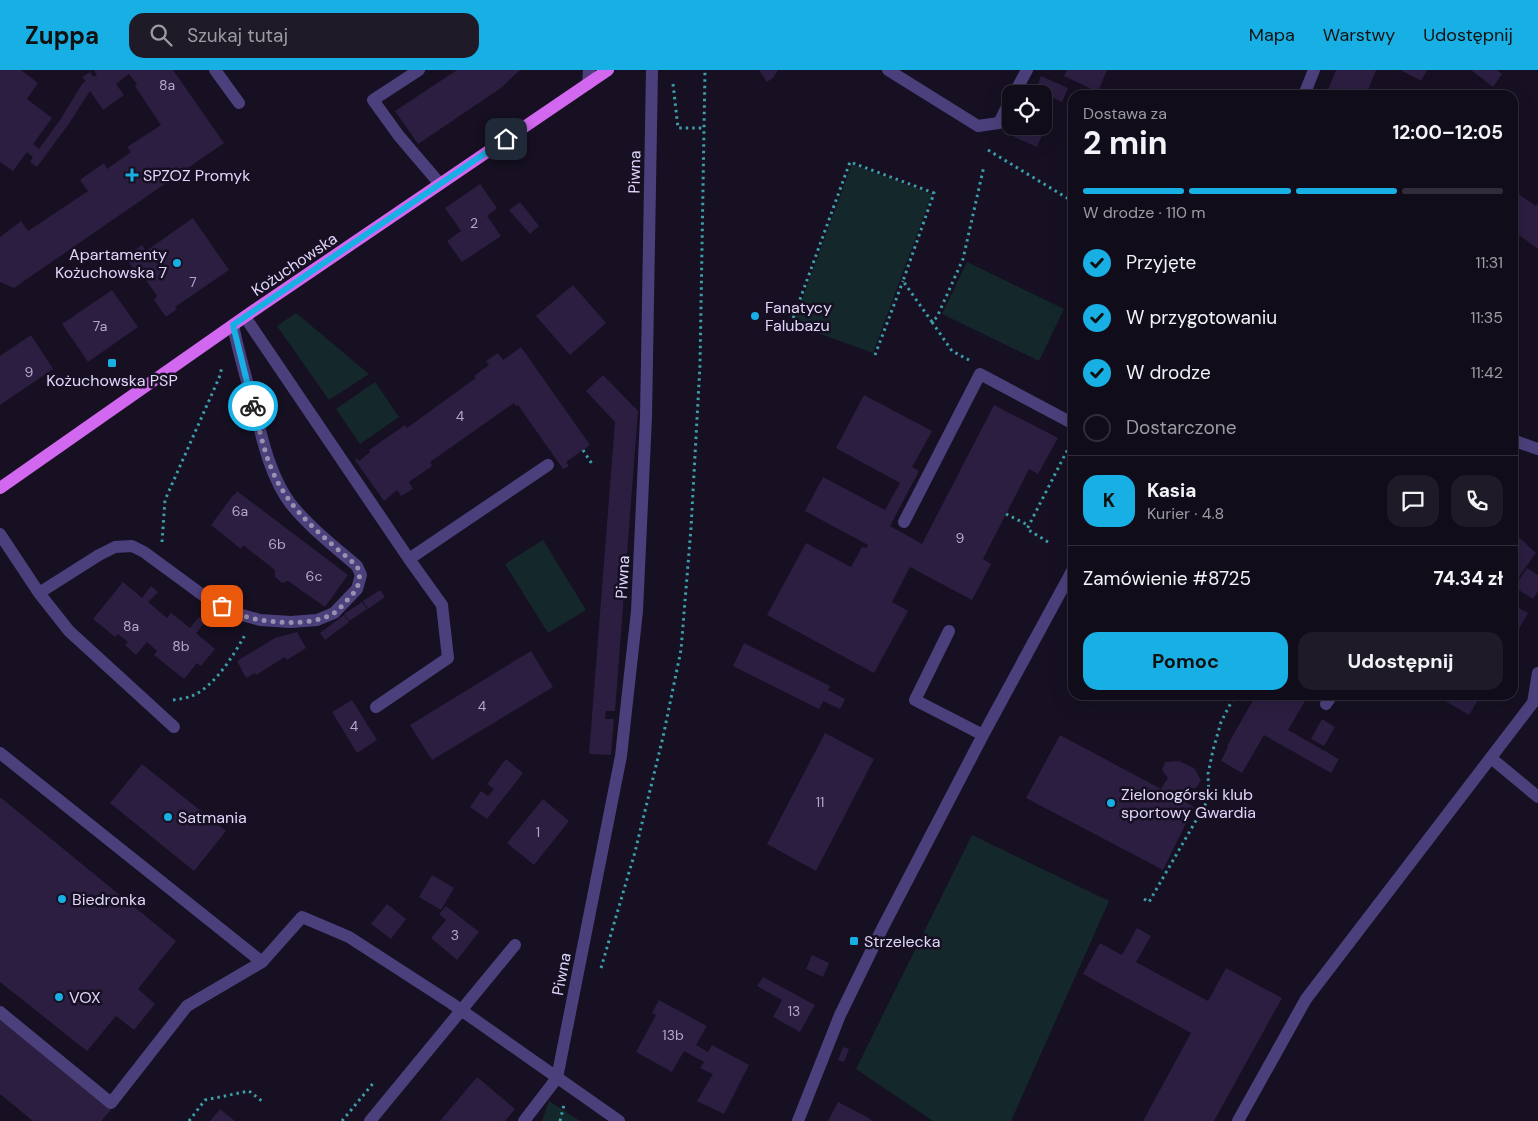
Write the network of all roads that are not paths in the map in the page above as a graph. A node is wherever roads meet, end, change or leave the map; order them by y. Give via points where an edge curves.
1 (215, 70) edge
2 (419, 70) edge
3 (589, 70) edge
4 (608, 70) edge
5 (652, 70) edge
6 (888, 70) edge
7 (1027, 70) edge
8 (1314, 70) edge
9 (588, 84) junction
10 (1019, 85) edge
11 (1306, 90) edge
12 (239, 103) dead end
13 (1002, 117) edge
14 (440, 184) junction
15 (245, 317) junction
16 (233, 325) junction
17 (1068, 421) edge
18 (1518, 442) edge
19 (1538, 449) edge
20 (548, 465) dead end
21 (0, 488) edge
22 (904, 522) dead end
23 (0, 534) edge
24 (409, 559) junction
25 (1068, 578) edge
26 (39, 593) junction
27 (949, 631) dead end
28 (1538, 673) edge
29 (1535, 700) edge
30 (376, 707) dead end
31 (174, 727) dead end
32 (983, 735) junction
33 (0, 753) edge
34 (1491, 758) junction
35 (1538, 797) edge
36 (515, 945) dead end
37 (262, 962) junction
38 (462, 1011) junction
39 (0, 1012) edge
40 (556, 1078) junction
41 (370, 1121) edge
42 (524, 1121) edge
43 (619, 1121) edge
44 (798, 1121) edge
45 (1238, 1121) edge

1 - 12 street
2 - 14 street via 373,100
3 - 9 street
4 - 9 main road, Kożuchowska
5 - 40 street, Piwna via 646,417 637,611 621,756
6 - 13 street via 978,126 999,123
7 - 10 street
8 - 11 street
9 - 14 main road, Kożuchowska
14 - 15 main road, Kożuchowska
15 - 16 main road, Kożuchowska
15 - 24 street
16 - 21 main road, Kożuchowska
16 - 26 street via 259,428 278,485 306,520 357,566 361,575 357,590 334,613 317,620 291,622 254,618 235,613 208,599 132,546 115,547 99,555
17 - 22 street via 980,374
18 - 19 street
20 - 24 street
23 - 26 street
24 - 30 street via 442,605 448,658
25 - 32 street
26 - 31 street via 69,630
27 - 32 street via 915,700
28 - 29 street
29 - 34 street
32 - 44 street via 840,1015
33 - 37 street
34 - 35 street
34 - 45 street via 1306,998
36 - 38 street
37 - 38 street via 302,917 349,937
37 - 39 street via 187,1006 111,1103
38 - 40 street
38 - 41 street
40 - 42 street
40 - 43 street

